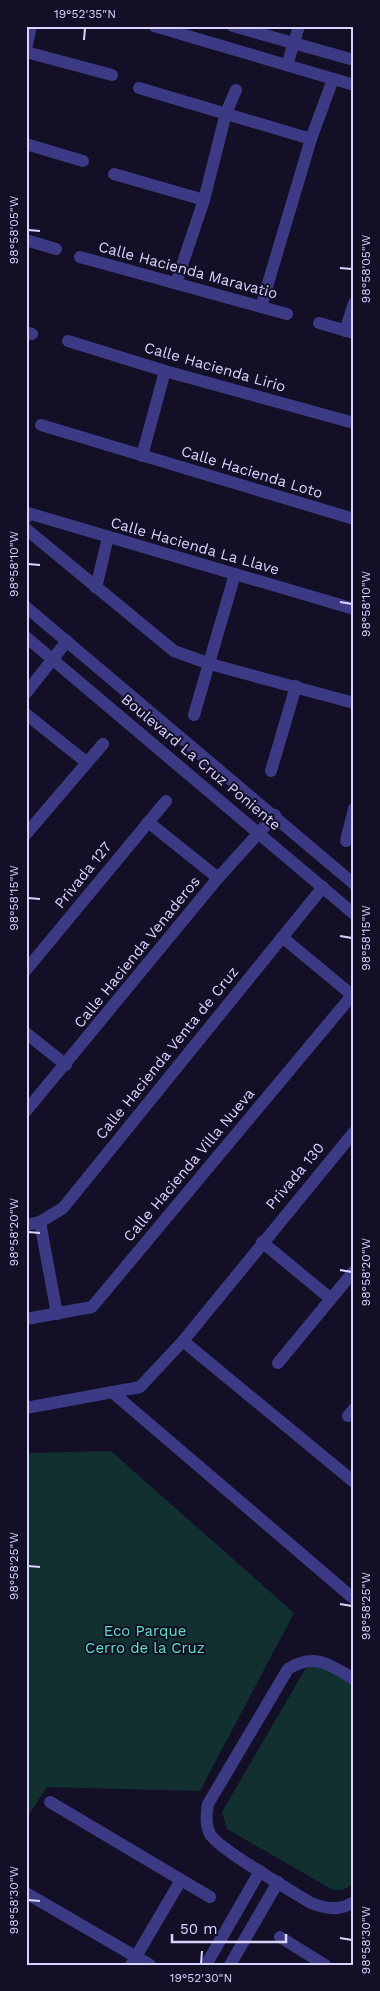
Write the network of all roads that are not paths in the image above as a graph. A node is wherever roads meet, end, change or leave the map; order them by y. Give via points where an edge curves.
1 (31, 26) edge
2 (154, 26) edge
3 (233, 26) edge
4 (299, 26) edge
5 (294, 44) junction
6 (26, 50) edge
7 (354, 60) edge
8 (287, 65) junction
9 (112, 75) dead end
10 (332, 79) junction
11 (354, 86) edge
12 (139, 88) dead end
13 (236, 90) dead end
14 (226, 113) junction
15 (311, 139) junction
16 (26, 144) edge
17 (83, 161) dead end
18 (114, 174) dead end
19 (204, 200) junction
20 (26, 240) edge
21 (56, 248) dead end
22 (80, 257) dead end
23 (176, 283) junction
24 (354, 303) edge
25 (261, 307) junction
26 (287, 314) dead end
27 (319, 323) dead end
28 (350, 332) edge
29 (68, 341) dead end
30 (166, 371) junction
31 (354, 423) edge
32 (41, 425) dead end
33 (142, 456) junction
34 (27, 516) edge
35 (354, 520) edge
36 (26, 529) edge
37 (108, 537) junction
38 (235, 574) junction
39 (96, 588) junction
40 (26, 607) edge
41 (354, 609) edge
42 (26, 637) edge
43 (67, 641) junction
44 (54, 660) junction
45 (210, 664) junction
46 (296, 686) junction
47 (26, 693) edge
48 (354, 703) edge
49 (26, 714) edge
50 (194, 715) dead end
51 (103, 744) dead end
52 (86, 762) junction
53 (271, 771) dead end
54 (166, 801) dead end
55 (354, 809) edge
56 (275, 815) junction
57 (148, 822) junction
58 (260, 833) junction
59 (26, 834) edge
60 (346, 841) dead end
61 (218, 878) junction
62 (352, 882) edge
63 (323, 887) junction
64 (354, 914) edge
65 (282, 937) junction
66 (26, 970) edge
67 (353, 994) edge
68 (26, 1033) edge
69 (66, 1065) junction
70 (26, 1111) edge
71 (354, 1132) edge
72 (40, 1222) junction
73 (26, 1225) edge
74 (262, 1242) junction
75 (354, 1271) edge
76 (331, 1299) junction
77 (56, 1314) junction
78 (26, 1319) edge
79 (183, 1341) junction
80 (278, 1363) dead end
81 (112, 1392) junction
82 (26, 1408) edge
83 (354, 1482) edge
84 (354, 1598) edge
85 (354, 1679) edge
86 (50, 1802) dead end
87 (260, 1871) junction
88 (180, 1880) junction
89 (278, 1882) junction
90 (26, 1893) edge
91 (210, 1897) dead end
92 (354, 1902) edge
93 (280, 1937) dead end
94 (133, 1961) edge
95 (312, 1961) edge
96 (150, 1965) edge
97 (206, 1965) edge
98 (230, 1965) edge
99 (325, 1965) edge

1 - 6 street
2 - 8 street
3 - 5 street
4 - 5 street
5 - 7 street
5 - 8 street
6 - 9 street
8 - 10 street
10 - 11 street
10 - 15 street
12 - 14 street
13 - 14 street
14 - 15 street
14 - 19 street
15 - 25 street
16 - 17 street
18 - 19 street
19 - 23 street
20 - 21 street
22 - 23 street, Calle Hacienda Maravatio
23 - 25 street, Calle Hacienda Maravatio
24 - 28 street
25 - 26 street, Calle Hacienda Maravatio
27 - 28 street
29 - 30 street, Calle Hacienda Lirio
30 - 31 street, Calle Hacienda Lirio
30 - 33 street
32 - 33 street, Calle Hacienda Loto
33 - 35 street, Calle Hacienda Loto
34 - 37 street, Calle Hacienda La Llave
36 - 39 street
37 - 38 street, Calle Hacienda La Llave
37 - 39 street
38 - 41 street, Calle Hacienda La Llave
38 - 45 street
39 - 45 street via 174,651
40 - 43 street, Boulevard La Cruz Poniente
42 - 44 street, Boulevard La Cruz Poniente
43 - 44 street
43 - 56 street, Boulevard La Cruz Poniente
44 - 47 street
44 - 58 street, Boulevard La Cruz Poniente
45 - 46 street
45 - 50 street
46 - 48 street
46 - 53 street
49 - 52 street
51 - 52 street
52 - 59 street
54 - 57 street, Privada 127
55 - 60 street
56 - 58 street, Calle Hacienda Venaderos
56 - 62 street, Boulevard La Cruz Poniente
57 - 61 street
57 - 66 street, Privada 127
58 - 61 street, Calle Hacienda Venaderos
58 - 63 street, Boulevard La Cruz Poniente
61 - 69 street, Calle Hacienda Venaderos
63 - 64 street, Boulevard La Cruz Poniente
63 - 65 street, Calle Hacienda Venta de Cruz
65 - 67 street
65 - 72 street, Calle Hacienda Venta de Cruz via 63,1208
67 - 77 street, Calle Hacienda Villa Nueva via 92,1307
68 - 69 street
69 - 70 street, Calle Hacienda Venaderos
71 - 74 street, Privada 130
72 - 73 street, Calle Hacienda Venta de Cruz
72 - 77 street
74 - 76 street
74 - 79 street
75 - 76 street
76 - 80 street
77 - 78 street, Calle Hacienda Villa Nueva
79 - 81 street via 140,1387
79 - 83 street
81 - 82 street
81 - 84 street
85 - 87 street via 316,1660 306,1660 288,1669 208,1804 206,1824 215,1842
86 - 88 street
87 - 89 street
87 - 97 street
88 - 91 street
88 - 94 street
89 - 92 street via 311,1904 323,1908 337,1909
89 - 98 street
90 - 94 street
93 - 95 street
94 - 96 street
95 - 99 street

